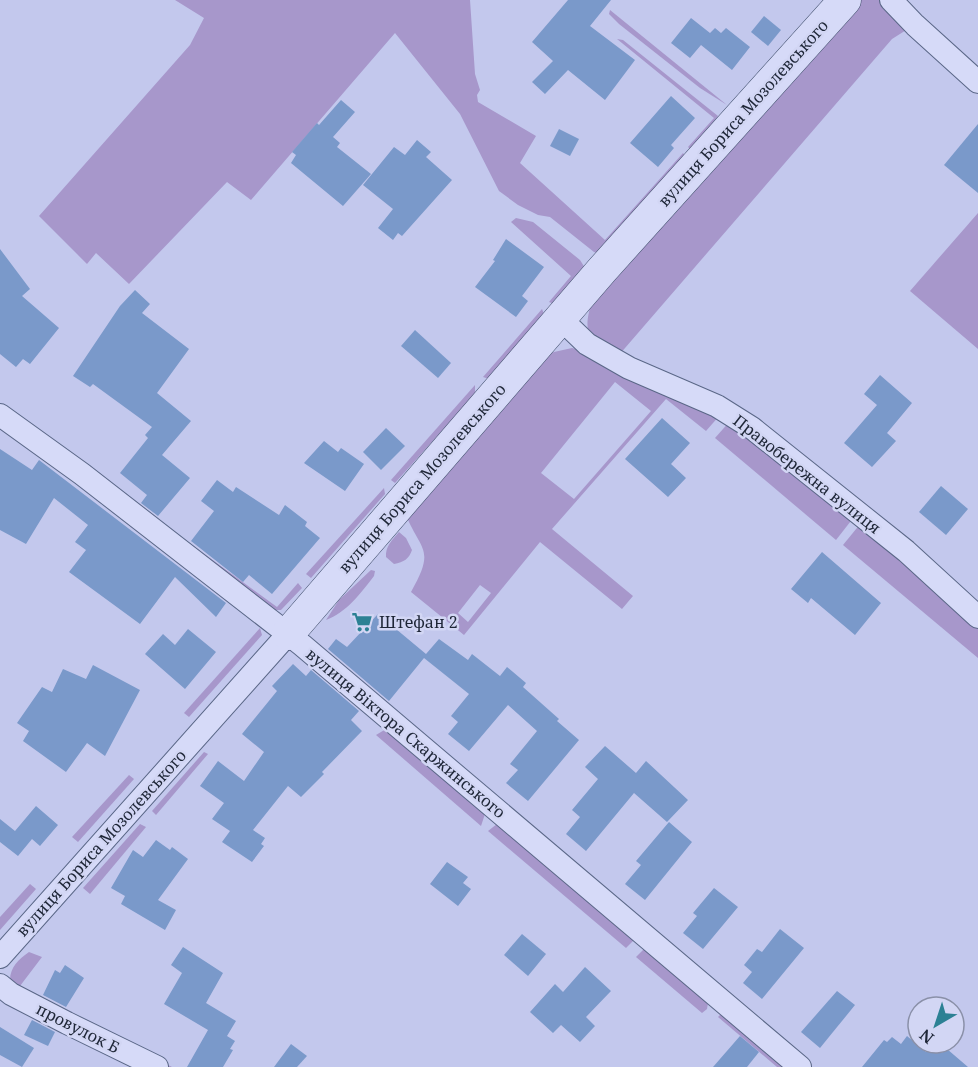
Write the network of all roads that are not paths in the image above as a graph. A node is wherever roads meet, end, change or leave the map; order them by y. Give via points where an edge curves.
1 (845, 0) edge
2 (891, 0) edge
3 (978, 82) edge
4 (560, 318) junction
5 (0, 415) edge
6 (978, 617) edge
7 (288, 634) junction
8 (0, 957) edge
9 (0, 985) edge
10 (157, 1067) edge
11 (800, 1067) edge

1 - 4 street, вулиця Бориса Мозолевського
2 - 3 street
4 - 6 street, Правобережна вулиця via 587,344 629,368 717,406 752,428 906,551
4 - 7 street, вулиця Бориса Мозолевського
5 - 7 street, вулиця Віктора Скаржинського
7 - 8 street, вулиця Бориса Мозолевського
7 - 11 street, вулиця Віктора Скаржинського
9 - 10 street, провулок Б

